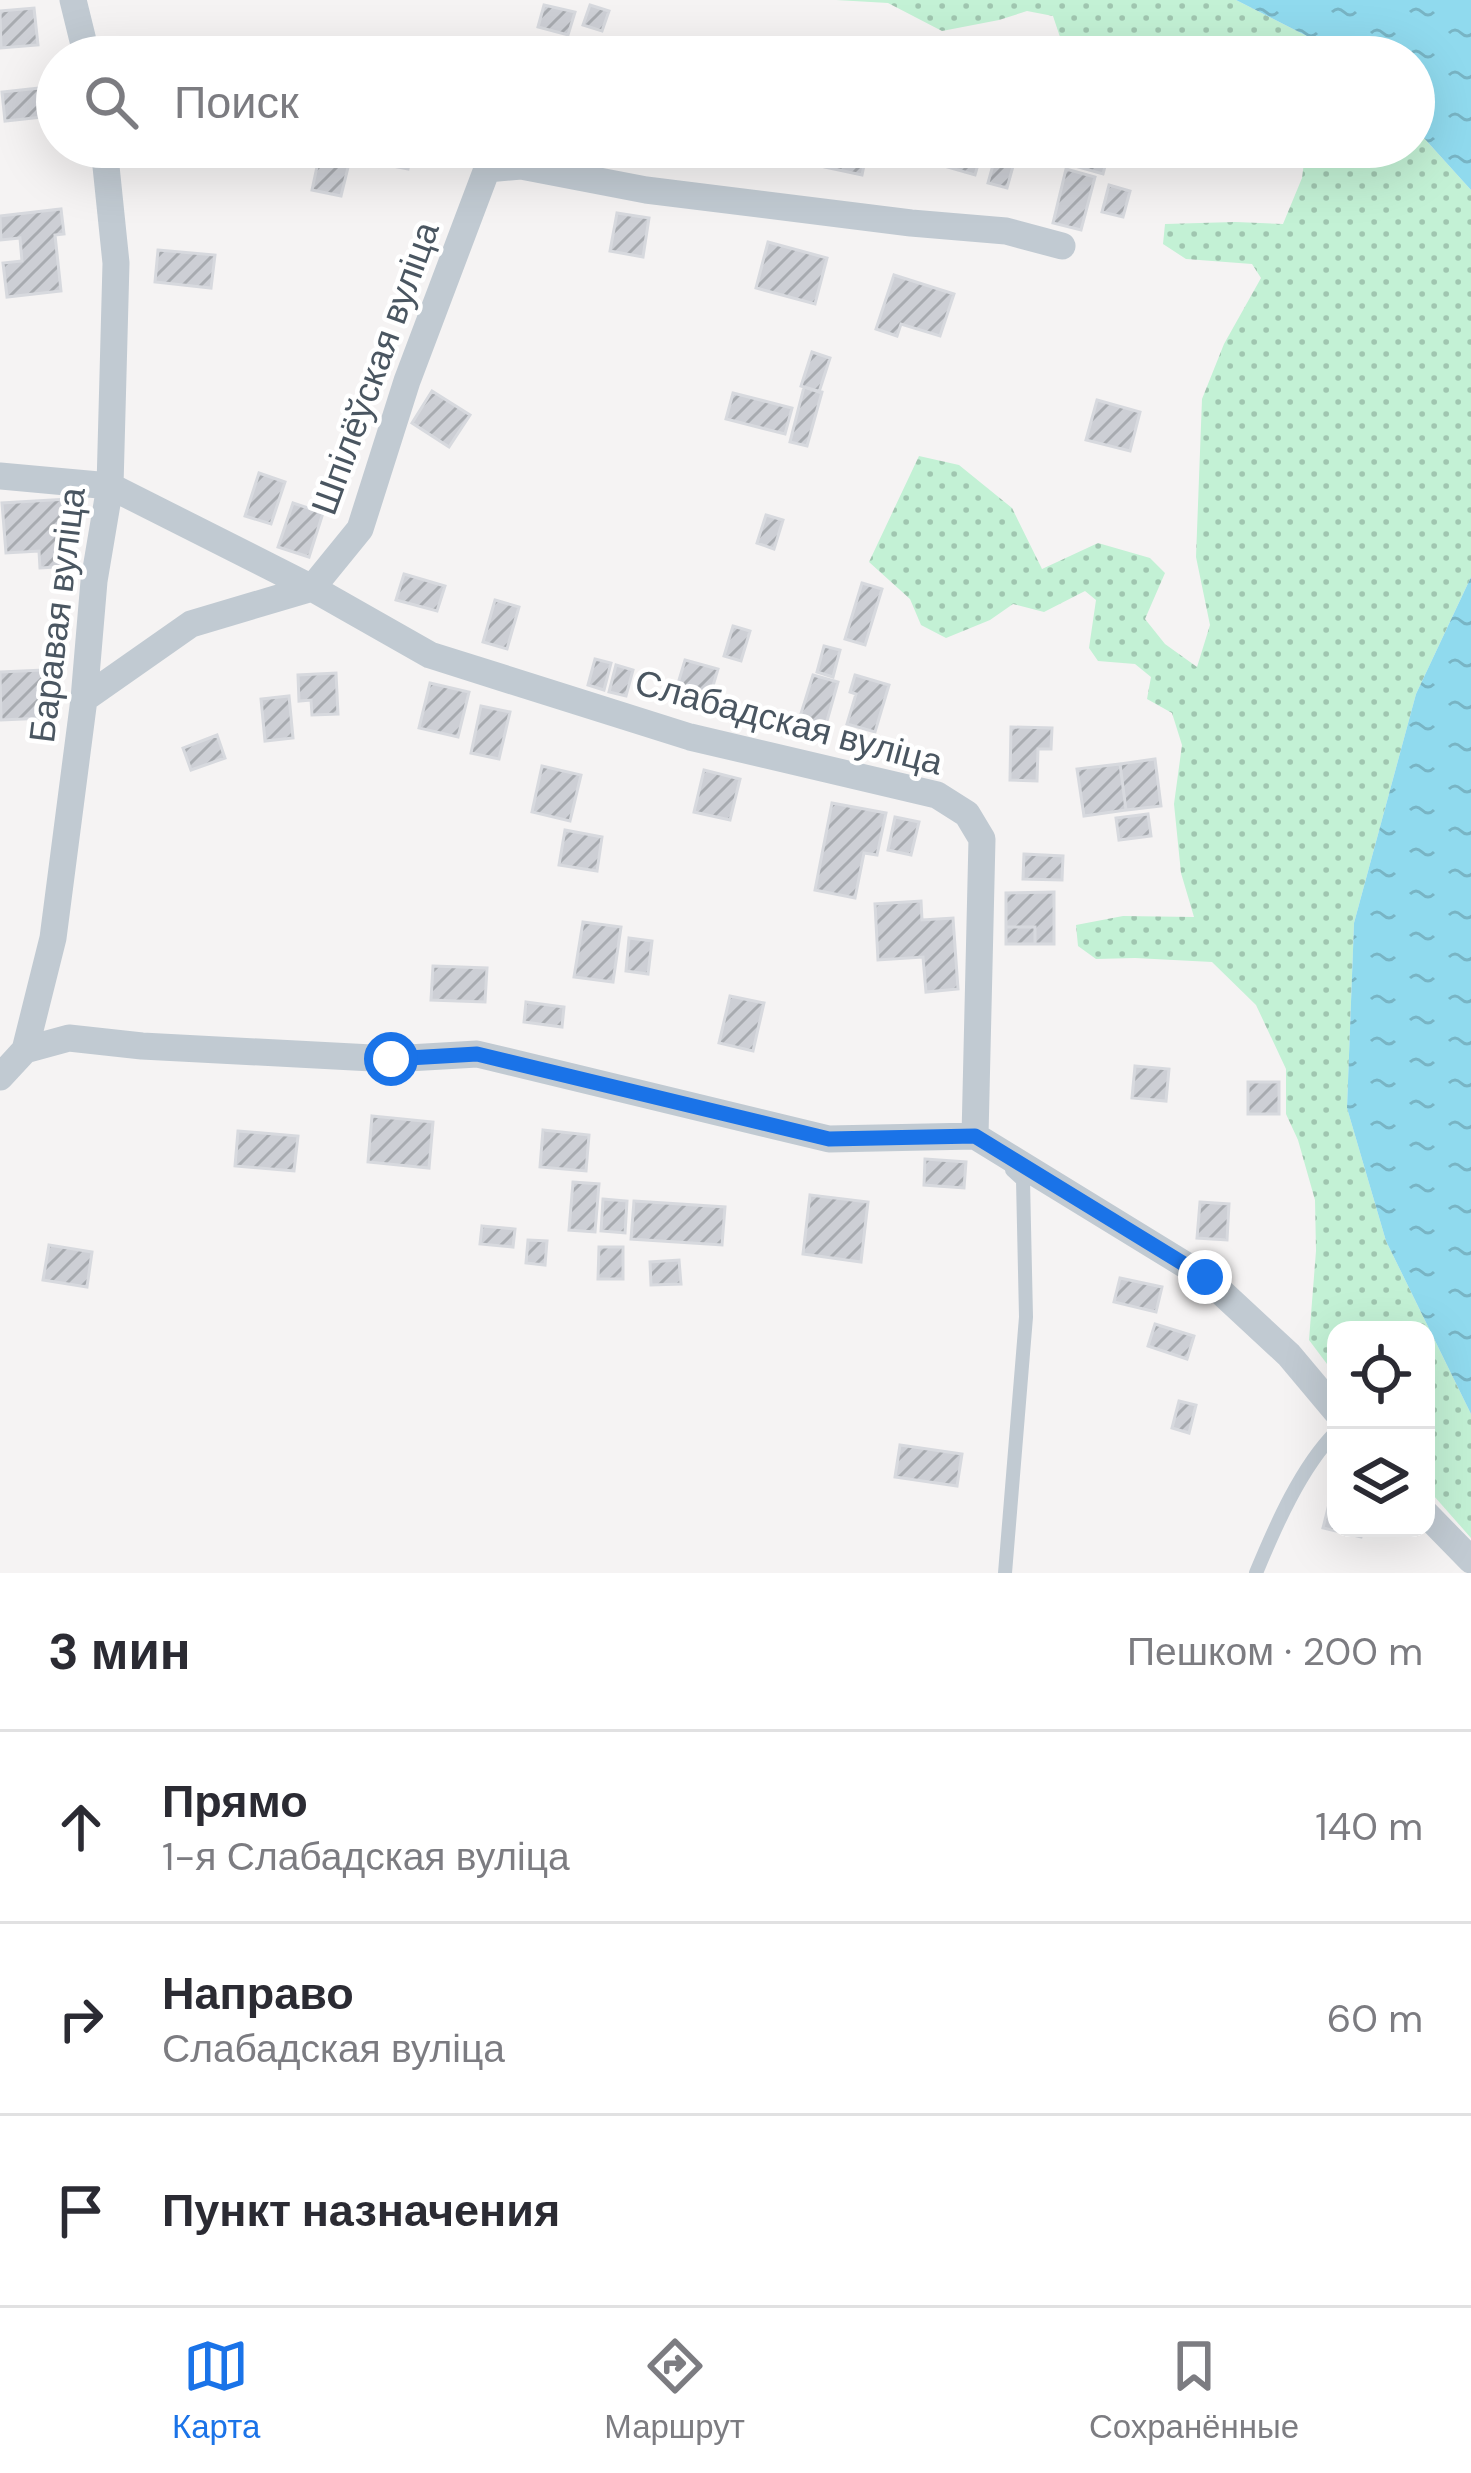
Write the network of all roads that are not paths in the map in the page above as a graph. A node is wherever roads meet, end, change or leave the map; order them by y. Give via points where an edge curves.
1 (73, 0) edge
2 (82, 36) edge
3 (106, 168) edge
4 (498, 168) edge
5 (531, 168) edge
6 (1062, 246) dead end
7 (0, 476) edge
8 (110, 486) junction
9 (312, 588) junction
10 (84, 699) junction
11 (25, 1050) junction
12 (0, 1077) edge
13 (975, 1136) junction
14 (1327, 1400) edge
15 (1327, 1442) edge
16 (1435, 1523) edge
17 (1471, 1560) edge
18 (1005, 1573) edge
19 (1256, 1573) edge

1 - 2 street
3 - 8 street, Баравая вуліца via 116,263
4 - 9 street, Шпілёўская вуліца via 487,169 360,529
5 - 6 street, Шпілёўская вуліца via 646,190 1006,231
7 - 8 street, Слабадская вуліца
8 - 9 street, Слабадская вуліца
8 - 10 street, Баравая вуліца
9 - 10 street via 191,623
9 - 13 street, Слабадская вуліца via 430,656 690,737 937,795 967,814 982,838
10 - 11 street, Баравая вуліца via 53,938
11 - 12 street, Баравая вуліца
11 - 13 street via 69,1038 391,1059 477,1054 829,1139
13 - 14 street via 1205,1277
13 - 18 lane via 1023,1180 1026,1317
15 - 19 lane
16 - 17 street

